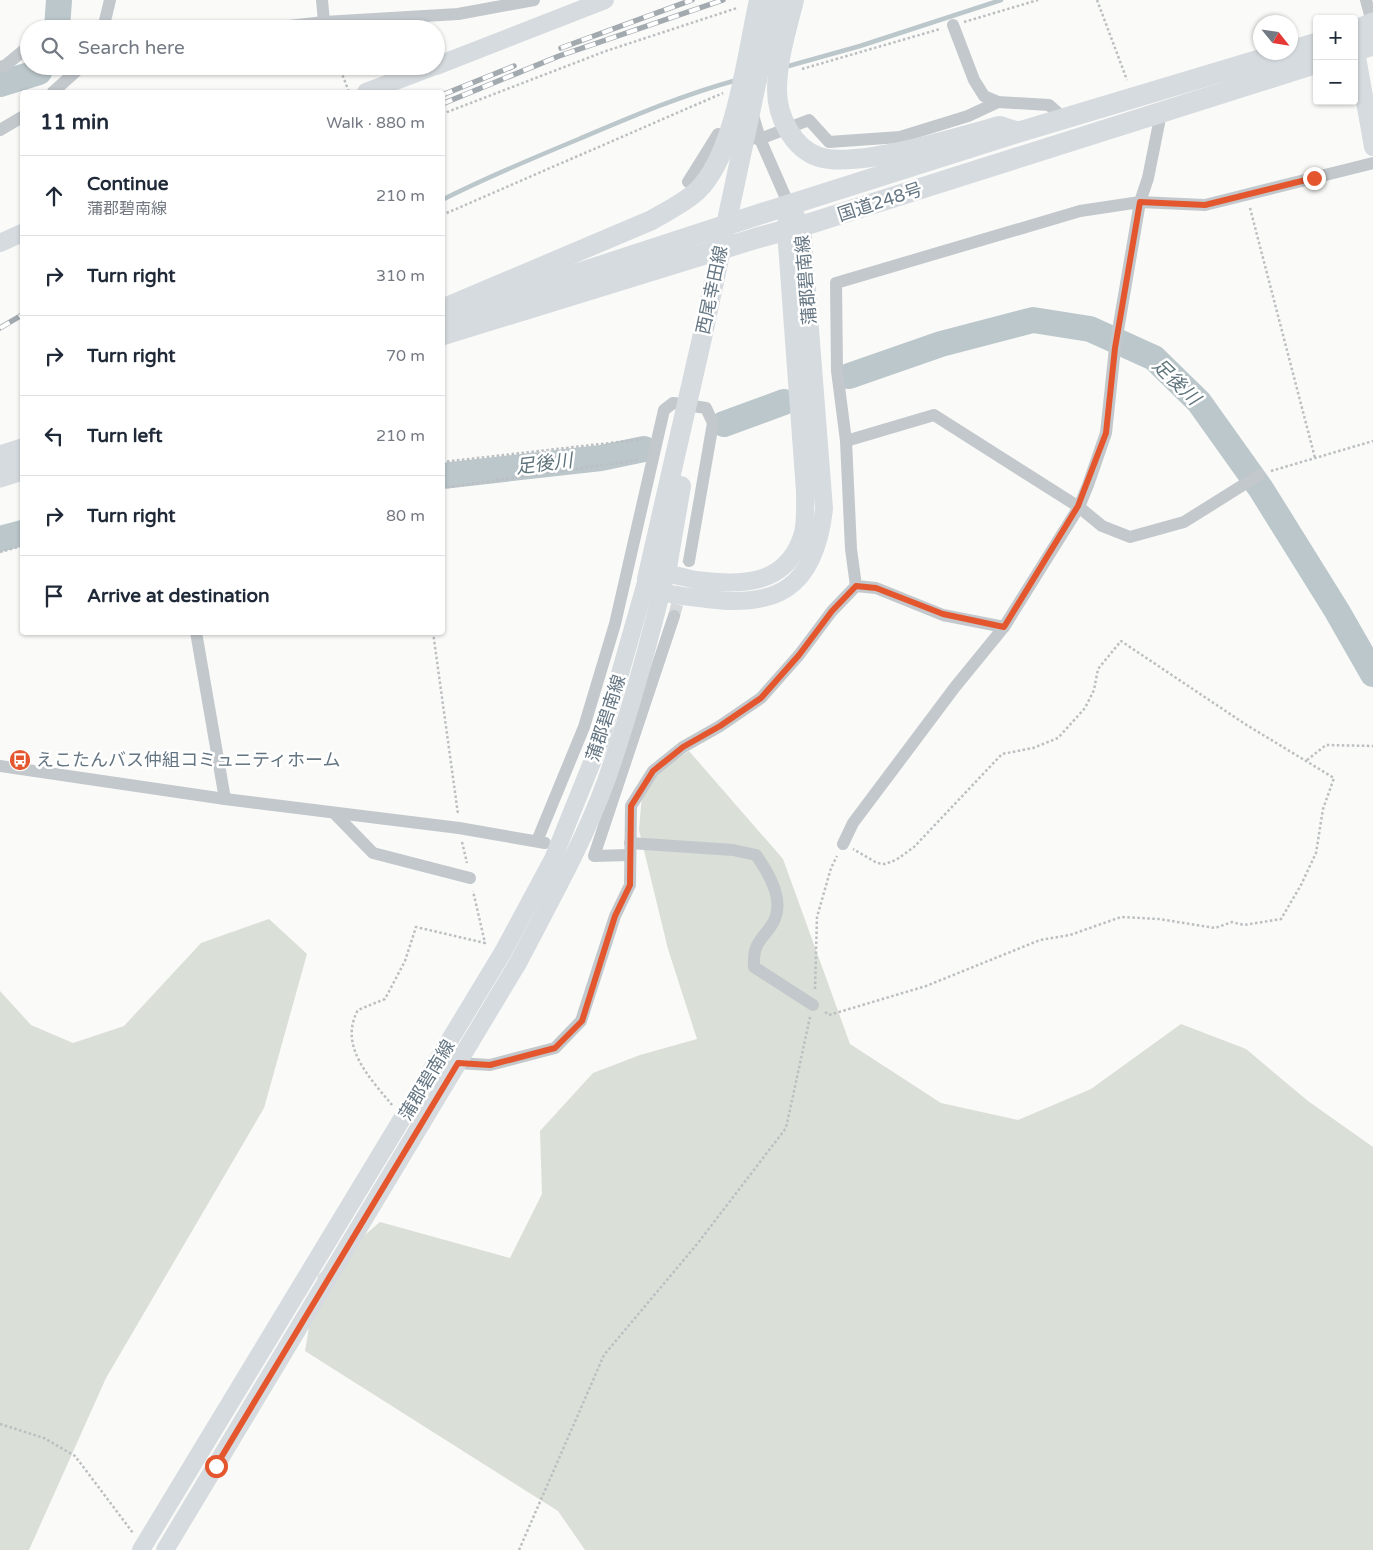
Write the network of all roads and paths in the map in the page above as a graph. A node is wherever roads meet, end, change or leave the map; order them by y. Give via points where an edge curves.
1 (110, 0) edge
2 (322, 0) edge
3 (534, 0) edge
4 (604, 0) edge
5 (759, 0) edge
6 (774, 0) edge
7 (782, 0) edge
8 (794, 0) edge
9 (1038, 0) edge
10 (1097, 0) edge
11 (1366, 0) edge
12 (578, 4) edge
13 (737, 8) dead end
14 (105, 20) edge
15 (324, 20) edge
16 (358, 20) edge
17 (953, 25) junction
18 (1364, 36) edge
19 (1313, 44) edge
20 (1298, 49) edge
21 (20, 53) edge
22 (1260, 60) edge
23 (445, 62) edge
24 (1313, 64) edge
25 (0, 67) edge
26 (802, 69) dead end
27 (72, 75) edge
28 (342, 75) edge
29 (412, 75) edge
30 (745, 87) dead end
31 (55, 90) edge
32 (348, 90) edge
33 (371, 90) edge
34 (724, 93) dead end
35 (1134, 99) junction
36 (998, 102) junction
37 (445, 113) edge
38 (1160, 113) junction
39 (20, 118) edge
40 (1070, 118) junction
41 (0, 130) edge
42 (1019, 132) junction
43 (760, 139) junction
44 (1373, 147) edge
45 (1373, 163) edge
46 (688, 182) dead end
47 (1246, 194) junction
48 (1140, 202) junction
49 (789, 205) junction
50 (445, 214) edge
51 (794, 228) junction
52 (20, 234) edge
53 (0, 244) edge
54 (445, 308) edge
55 (445, 317) edge
56 (445, 335) edge
57 (688, 415) junction
58 (658, 438) junction
59 (846, 441) junction
60 (1373, 441) edge
61 (20, 450) edge
62 (0, 456) edge
63 (653, 458) junction
64 (1315, 458) junction
65 (445, 462) edge
66 (20, 471) edge
67 (0, 477) edge
68 (1255, 478) joint
69 (445, 488) edge
70 (1078, 506) junction
71 (20, 547) edge
72 (0, 552) edge
73 (689, 561) tunnel mouth
74 (658, 581) junction
75 (856, 586) junction
76 (674, 616) tunnel mouth
77 (1004, 627) junction
78 (197, 635) edge
79 (432, 635) edge
80 (1373, 746) edge
81 (1307, 760) junction
82 (0, 766) edge
83 (225, 799) junction
84 (334, 813) junction
85 (460, 828) junction
86 (843, 844) junction
87 (630, 849) junction
88 (470, 878) junction
89 (813, 1005) junction
90 (458, 1063) junction
91 (404, 1119) junction
92 (0, 1424) edge
93 (141, 1550) edge
94 (165, 1550) edge
95 (519, 1550) edge

1 - 14 street
2 - 15 street
3 - 16 street via 458,14
4 - 12 main road
5 - 54 main road via 726,144 712,173 697,191 652,220
6 - 57 main road, 西尾幸田線
7 - 57 main road, 西尾幸田線
8 - 42 main road via 777,90 781,116 796,139 817,157 854,160 1000,126
9 - 17 path
10 - 35 path
11 - 18 street
12 - 23 main road
13 - 37 path via 606,52
17 - 26 path
17 - 36 street via 974,80 984,96
18 - 44 main road
19 - 20 highway
21 - 25 street
22 - 35 highway, 国道248号
24 - 38 highway, 国道248号
27 - 31 street
28 - 32 path
29 - 33 main road
30 - 43 street
34 - 50 path
35 - 40 highway, 国道248号
36 - 40 street via 1049,105
36 - 43 street via 968,116 900,137 829,142 809,120
38 - 48 street
38 - 51 highway, 国道248号
39 - 41 street
40 - 42 highway, 国道248号
42 - 49 highway, 国道248号
43 - 46 street via 718,134
43 - 49 street
45 - 47 street
47 - 48 street via 1205,205
47 - 64 path
48 - 59 street via 1080,211 836,283 837,371
48 - 70 street via 1115,348 1106,433
49 - 51 main road, 蒲郡碧南線
49 - 55 highway, 国道248号
51 - 56 highway, 国道248号
51 - 74 main road, 蒲郡碧南線 via 824,509 821,538 808,565 796,580 768,598 725,602
52 - 53 main road
57 - 74 main road, 西尾幸田線
58 - 63 street
58 - 65 path
58 - 73 street via 664,410 673,403 706,408 714,423
59 - 70 street via 934,415
59 - 75 street
60 - 64 path
61 - 62 highway
63 - 69 path
63 - 85 street via 615,624 587,718 541,842
64 - 68 path
66 - 67 highway
68 - 70 street via 1184,522 1130,537 1102,526
70 - 77 street
71 - 72 path
74 - 90 main road, 蒲郡碧南線 via 645,654 605,782 570,864 518,962
74 - 91 main road, 蒲郡碧南線 via 601,740 553,858 503,952
75 - 77 street via 876,588 943,614
75 - 87 street via 761,698 683,747 653,771 631,806
76 - 87 street via 594,856
77 - 86 street via 954,687 864,808
78 - 83 street
79 - 85 path
80 - 81 path via 1326,745
81 - 86 path via 1245,724 1120,640 1098,669 1094,690 1085,708 1058,738 1033,748 1002,754 904,855 885,864 876,863
81 - 89 path via 1334,778 1323,809 1316,852 1282,919 1244,925 1232,922 1215,928 1159,918 1121,917 1070,935 1040,940 926,986 829,1015
82 - 83 street
83 - 84 street
84 - 85 street
84 - 88 street via 373,853
85 - 88 path
86 - 89 path via 831,868 817,917
87 - 89 street via 732,850 756,856 770,875 778,902 772,925 758,941 754,967
87 - 90 street via 630,885 615,916 582,1021 555,1048 490,1065
88 - 91 path via 484,944 416,927 405,961 385,999 358,1010 350,1025 354,1047 366,1074
89 - 95 path via 786,1128 698,1243 604,1355
90 - 94 main road, 蒲郡碧南線
91 - 93 main road, 蒲郡碧南線
92 - 93 path via 44,1438 75,1456 138,1541

